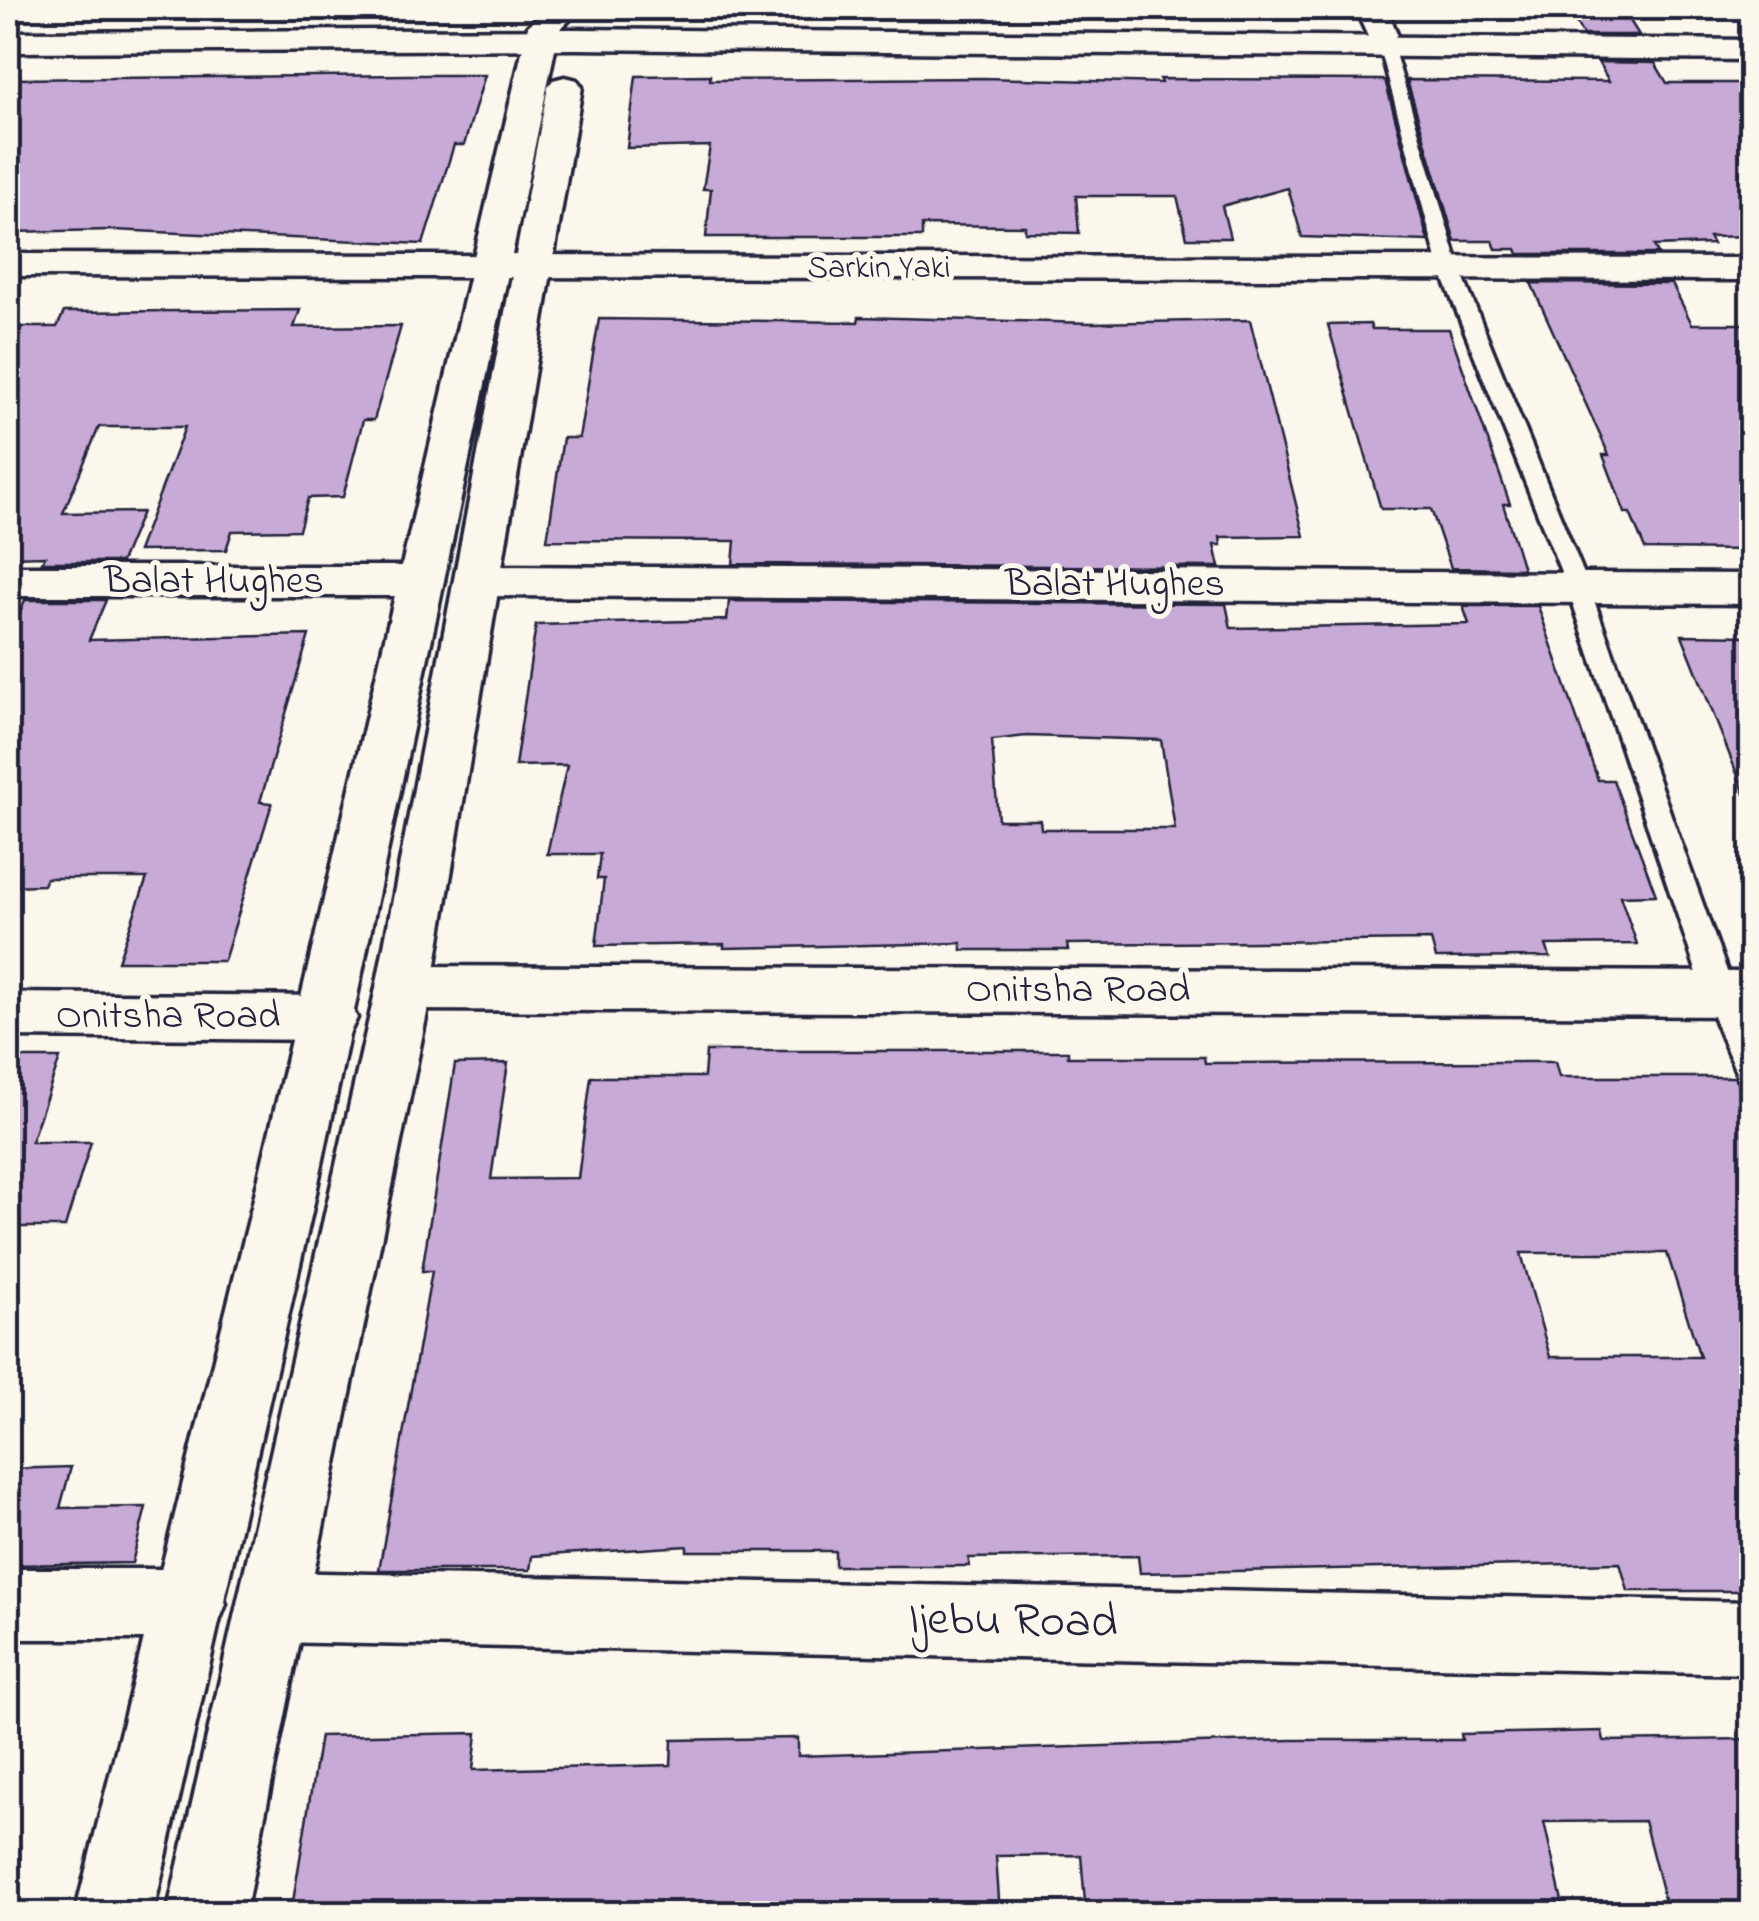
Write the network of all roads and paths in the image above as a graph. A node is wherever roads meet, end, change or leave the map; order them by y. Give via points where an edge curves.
1 (561, 25) edge
2 (8, 27) edge
3 (1379, 29) edge
4 (1752, 37) edge
5 (8, 42) edge
6 (1752, 50) edge
7 (8, 265) edge
8 (1449, 267) junction
9 (510, 269) junction
10 (1752, 270) edge
11 (8, 581) edge
12 (421, 581) junction
13 (478, 581) junction
14 (1579, 589) junction
15 (1752, 589) edge
16 (404, 988) junction
17 (1735, 994) edge
18 (8, 1016) edge
19 (328, 1018) junction
20 (1752, 1078) edge
21 (8, 1604) edge
22 (191, 1604) junction
23 (274, 1607) junction
24 (1752, 1638) edge
25 (114, 1914) edge
26 (206, 1914) edge

1 - 2 street
1 - 3 street
1 - 5 street
1 - 9 street
3 - 4 street
3 - 6 street
3 - 8 lane
7 - 9 street, Sarkin Yaki
8 - 9 street, Sarkin Yaki
8 - 10 street, Sarkin Yaki
8 - 14 lane
9 - 12 street
9 - 13 street
11 - 12 street, Balat Hughes
12 - 19 street
13 - 14 street, Balat Hughes
13 - 16 street
14 - 15 street, Balat Hughes
14 - 17 lane
16 - 17 street, Onitsha Road
16 - 23 street
17 - 20 lane
18 - 19 street, Onitsha Road
19 - 22 street
21 - 22 street
22 - 25 street
23 - 24 street, Ijebu Road
23 - 26 street

